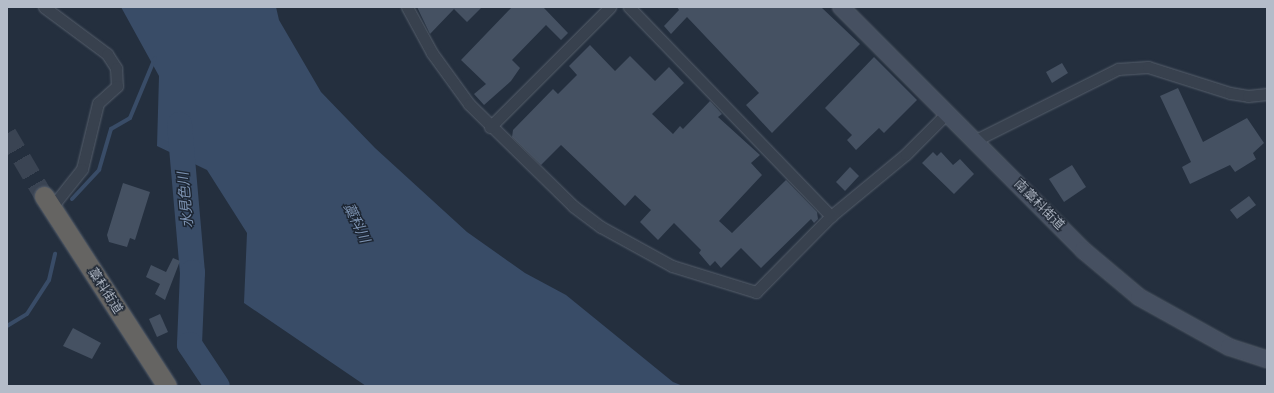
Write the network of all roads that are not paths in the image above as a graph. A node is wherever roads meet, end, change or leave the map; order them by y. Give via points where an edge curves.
1 (44, 7) edge
2 (407, 7) edge
3 (610, 7) edge
4 (629, 7) edge
5 (841, 7) edge
6 (1267, 94) edge
7 (946, 114) junction
8 (490, 127) junction
9 (976, 140) junction
10 (48, 202) joint
11 (831, 216) junction
12 (1267, 359) edge
13 (167, 386) edge

1 - 10 street via 107,54 116,68 117,86 98,103 82,169
2 - 8 street via 450,80
3 - 8 street
4 - 11 street
5 - 7 main road, 南藁科街道
6 - 9 street via 1248,96 1230,93 1148,67 1118,68
7 - 9 main road, 南藁科街道
7 - 11 street via 906,154
8 - 11 street via 572,206 601,227 698,277 756,292
9 - 12 main road, 南藁科街道 via 1083,250 1139,297 1228,347
10 - 13 highway, 藁科街道

